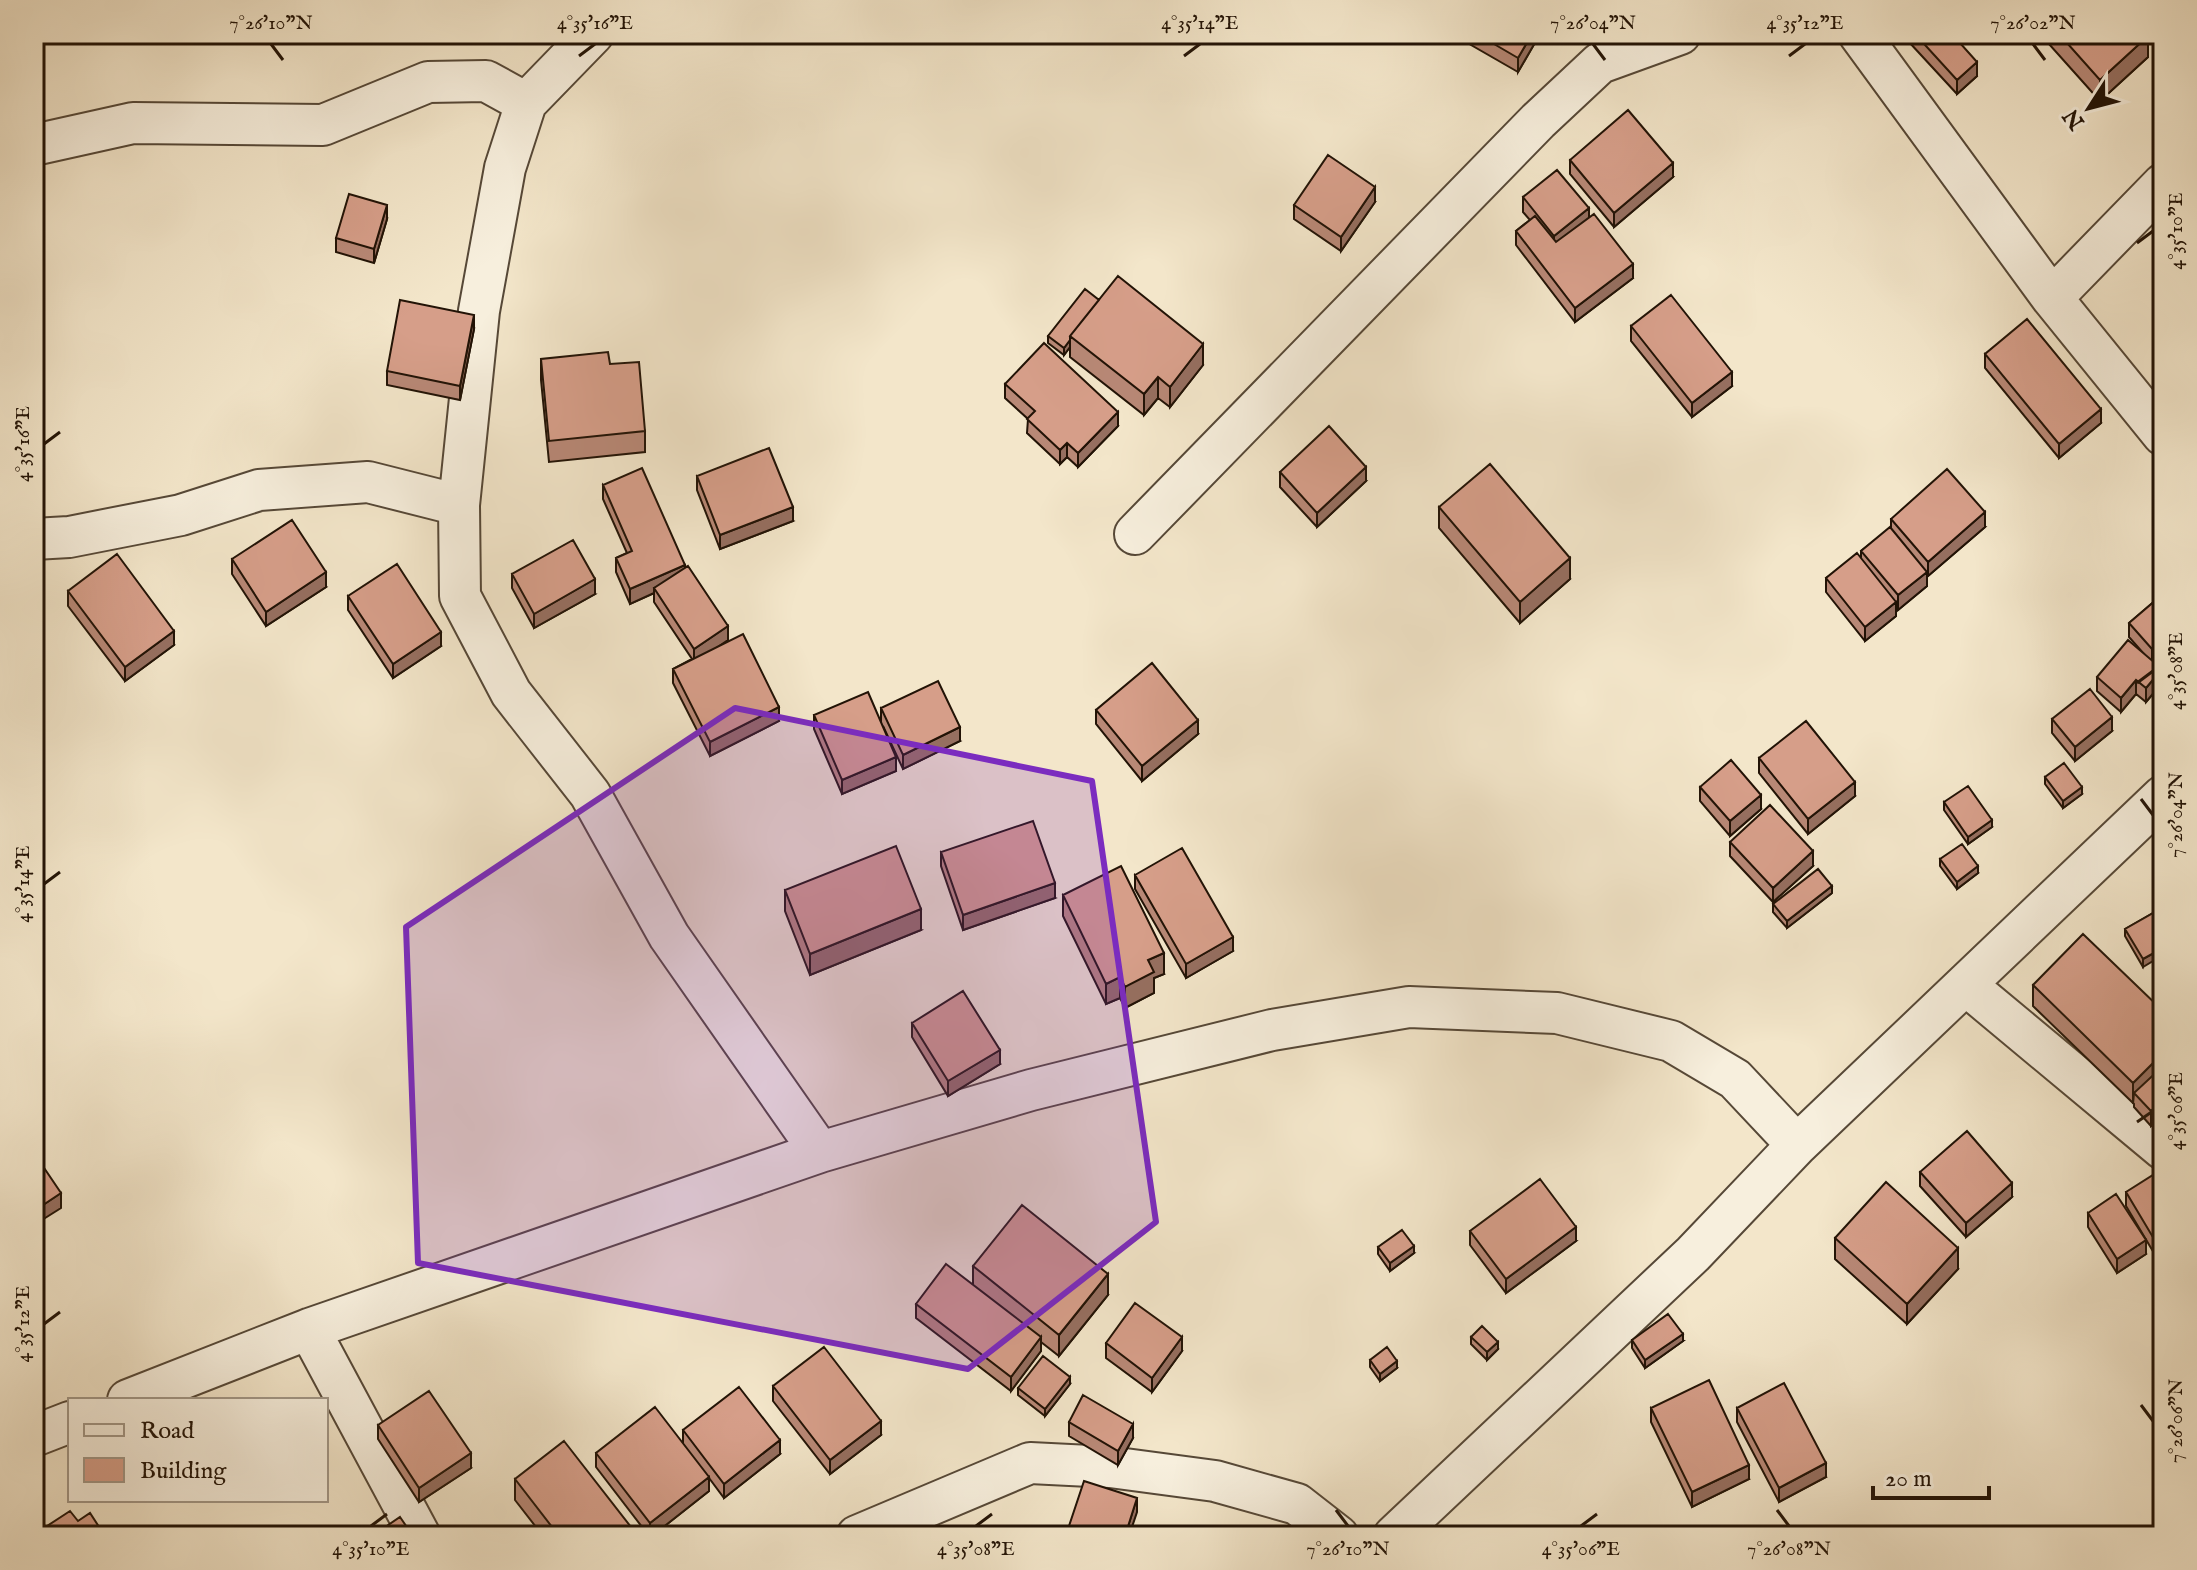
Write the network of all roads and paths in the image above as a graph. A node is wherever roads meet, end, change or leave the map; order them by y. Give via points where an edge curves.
1 (593, 34) edge
2 (1680, 34) edge
3 (1859, 34) edge
4 (526, 103) junction
5 (34, 145) edge
6 (2163, 184) edge
7 (2052, 298) junction
8 (2163, 435) edge
9 (459, 505) junction
10 (1135, 534) dead end
11 (34, 539) edge
12 (2163, 796) edge
13 (1966, 985) junction
14 (1797, 1145) junction
15 (2163, 1149) edge
16 (820, 1152) junction
17 (309, 1329) junction
18 (133, 1398) edge
19 (68, 1423) edge
20 (34, 1436) edge
21 (420, 1536) edge
22 (857, 1536) edge
23 (1338, 1536) edge
24 (1394, 1536) edge

1 - 4 street
2 - 10 street via 1600,63
3 - 7 street
4 - 5 street via 486,81 428,82 323,125 133,123
4 - 9 street via 505,168 479,311
6 - 7 street
7 - 8 street
9 - 11 street via 368,482 259,490 181,515
9 - 16 street via 460,596 511,693 590,794 669,936
12 - 13 street
13 - 14 street
13 - 15 street
14 - 16 street via 1735,1079 1671,1041 1557,1013 1409,1007 1272,1030 1046,1086
14 - 24 street via 1693,1254
16 - 17 street
17 - 18 street
17 - 21 street
19 - 20 street
22 - 23 street via 1030,1463 1215,1481 1297,1504

